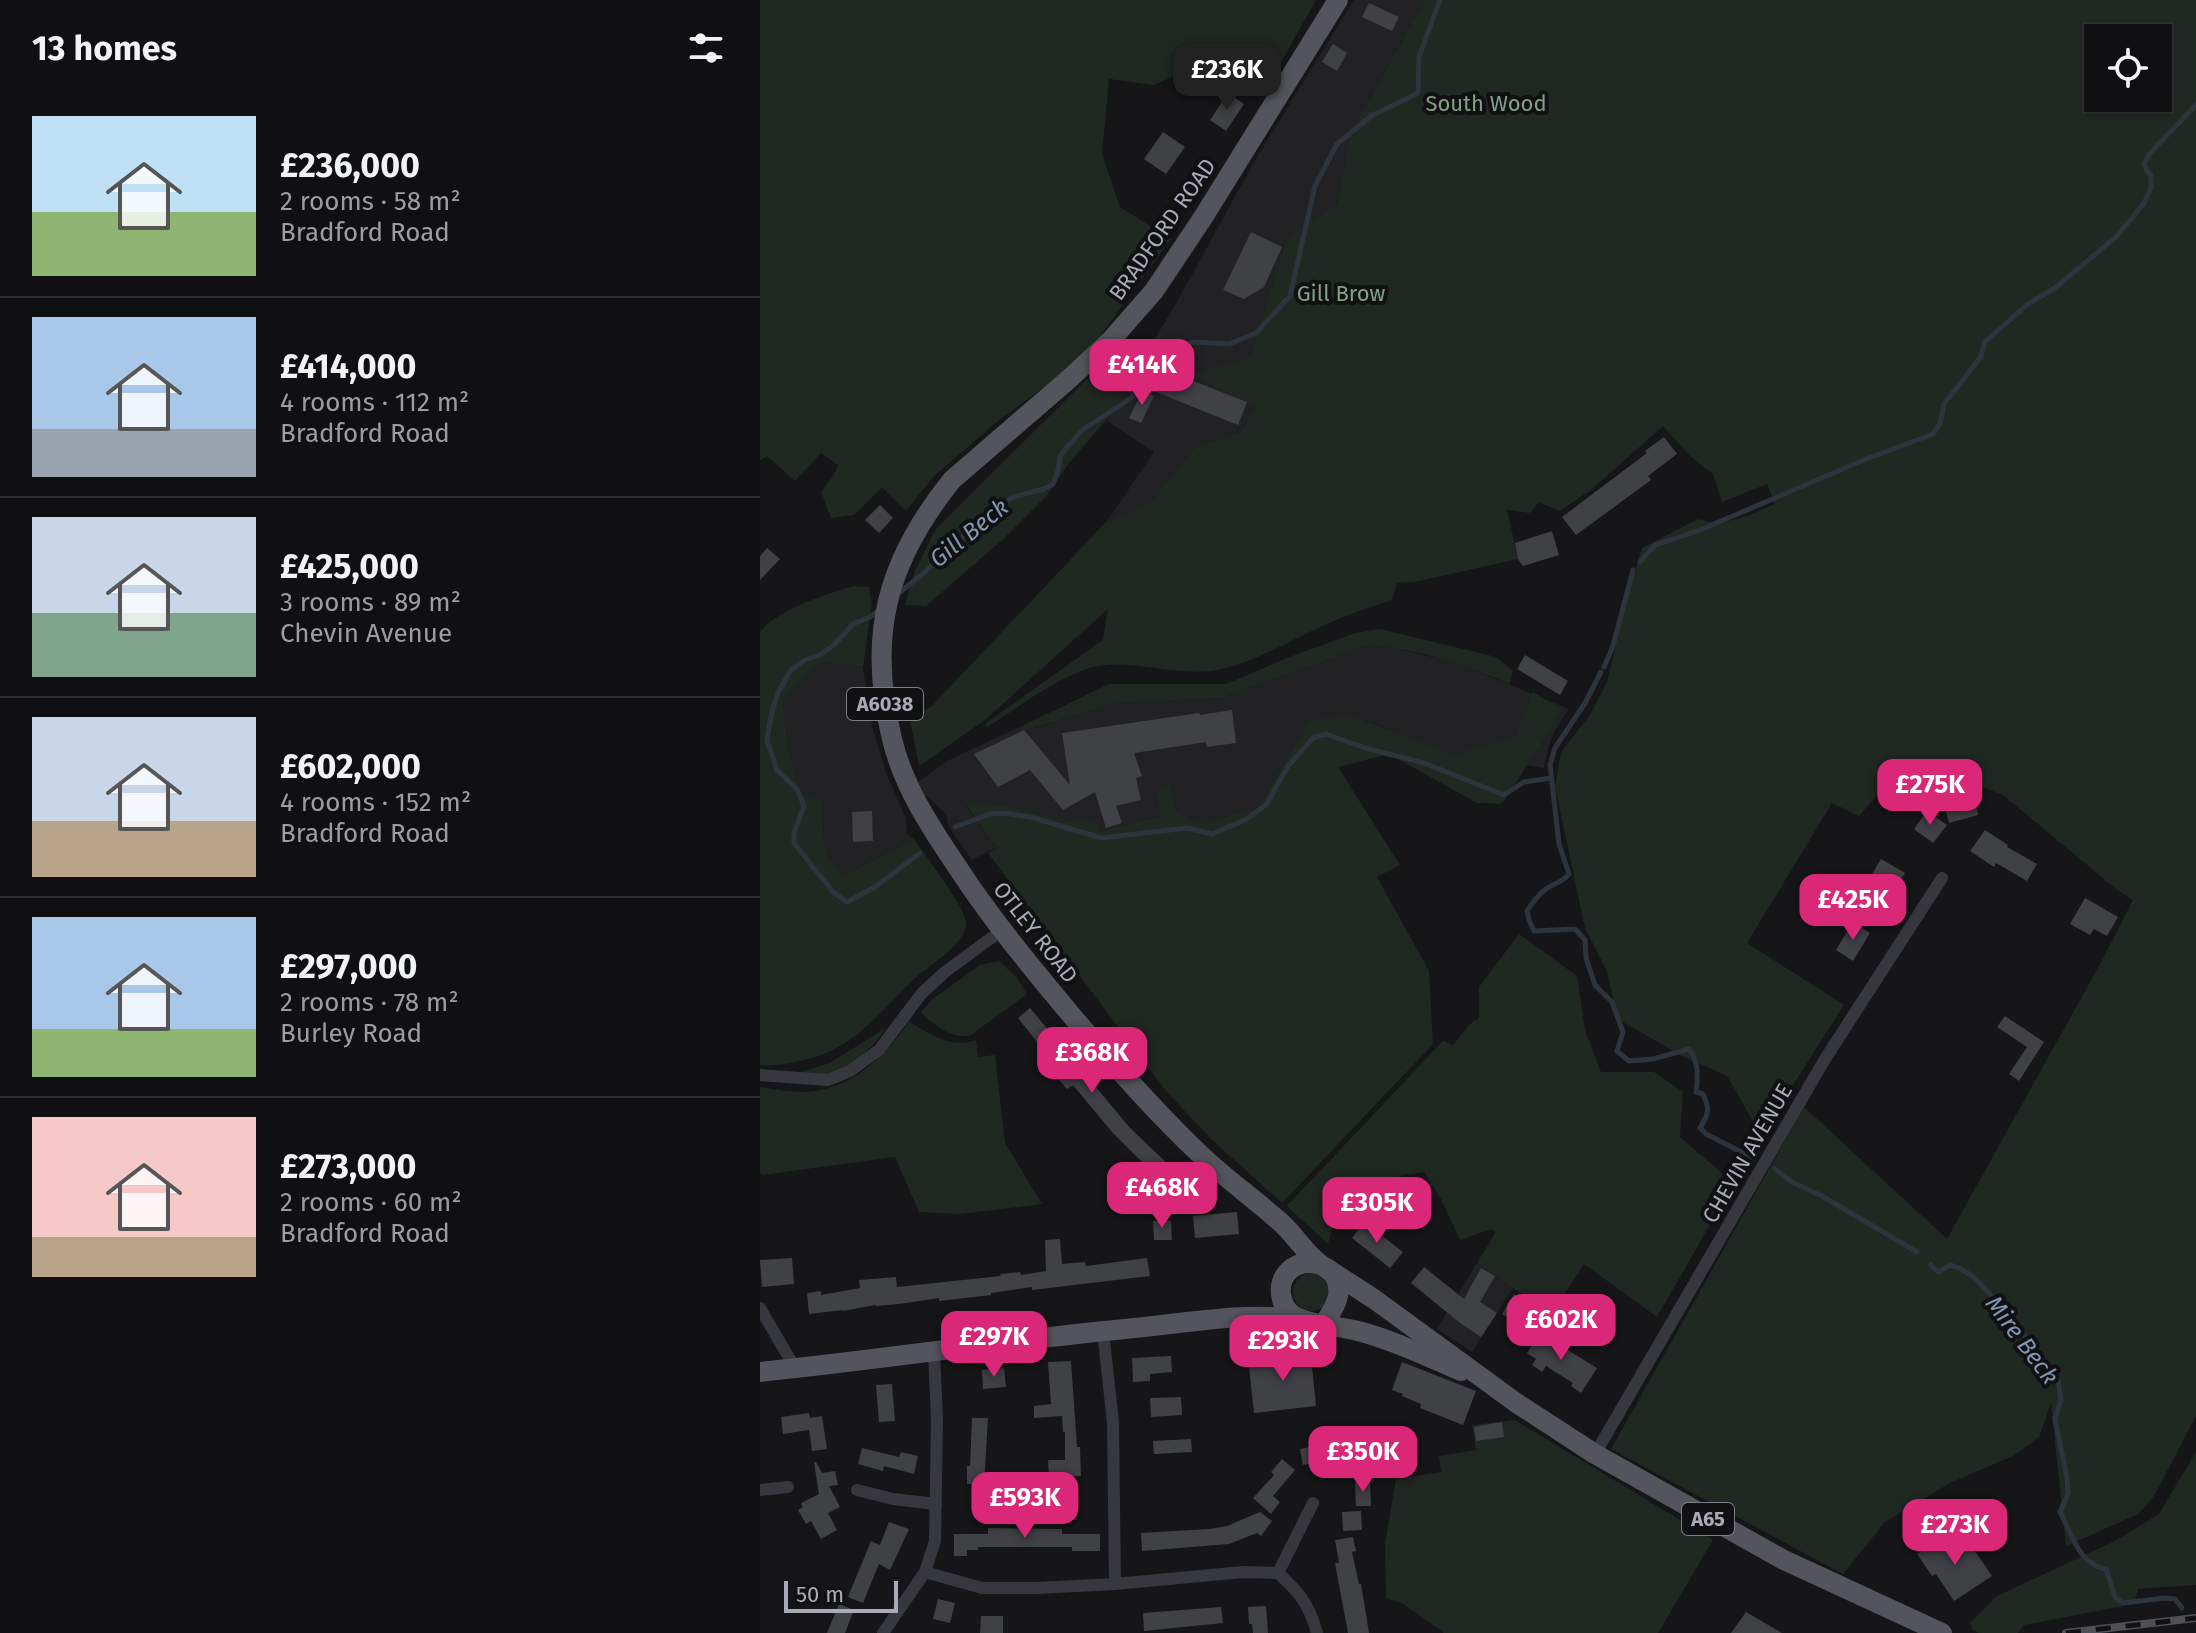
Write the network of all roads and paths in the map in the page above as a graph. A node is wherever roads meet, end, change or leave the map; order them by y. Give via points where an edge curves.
1 (1338, 0) edge
2 (938, 839) joint
3 (1942, 878) dead end
4 (1002, 930) junction
5 (760, 1075) edge
6 (1258, 1205) junction
7 (1323, 1266) junction
8 (1284, 1280) junction
9 (760, 1308) edge
10 (1235, 1318) junction
11 (1303, 1320) junction
12 (1324, 1324) junction
13 (1103, 1331) junction
14 (934, 1352) junction
15 (795, 1368) junction
16 (760, 1372) edge
17 (1487, 1382) junction
18 (1595, 1454) junction
19 (788, 1487) dead end
20 (760, 1490) edge
21 (857, 1490) dead end
22 (1313, 1503) dead end
23 (936, 1504) junction
24 (925, 1572) junction
25 (1278, 1573) junction
26 (1115, 1584) junction
27 (883, 1633) edge
28 (1317, 1633) edge
29 (1942, 1633) edge

1 - 2 main road, BRADFORD ROAD / A6038 via 1154,291 1090,360 952,480 903,555 885,606 882,683 892,743
2 - 4 main road, OTLEY ROAD / A6038
3 - 18 street, CHEVIN AVENUE via 1825,1059
4 - 5 street via 922,993 879,1050 850,1071 828,1080
4 - 6 main road, OTLEY ROAD / A6038 via 1108,1058
6 - 7 main road, A6038
6 - 8 main road, A6038 via 1286,1244 1290,1258
7 - 8 main road, A65 via 1304,1262
7 - 12 main road via 1337,1282 1338,1292
7 - 17 main road, A65
8 - 10 main road, A65 via 1262,1306
8 - 11 main road via 1281,1297 1286,1309
9 - 15 street
10 - 11 main road, A65
10 - 13 main road, A65
11 - 12 main road, A65
12 - 17 main road, A65 via 1399,1345
13 - 14 main road, A65
13 - 26 street via 1113,1423
14 - 15 main road, A65
14 - 23 street
15 - 16 main road, A65
17 - 18 main road, A65
18 - 29 main road, A65 via 1782,1559
19 - 20 street
21 - 23 street
22 - 25 street
23 - 24 street via 935,1541
24 - 26 street via 982,1588
24 - 27 street
25 - 26 street
25 - 28 street via 1311,1610

